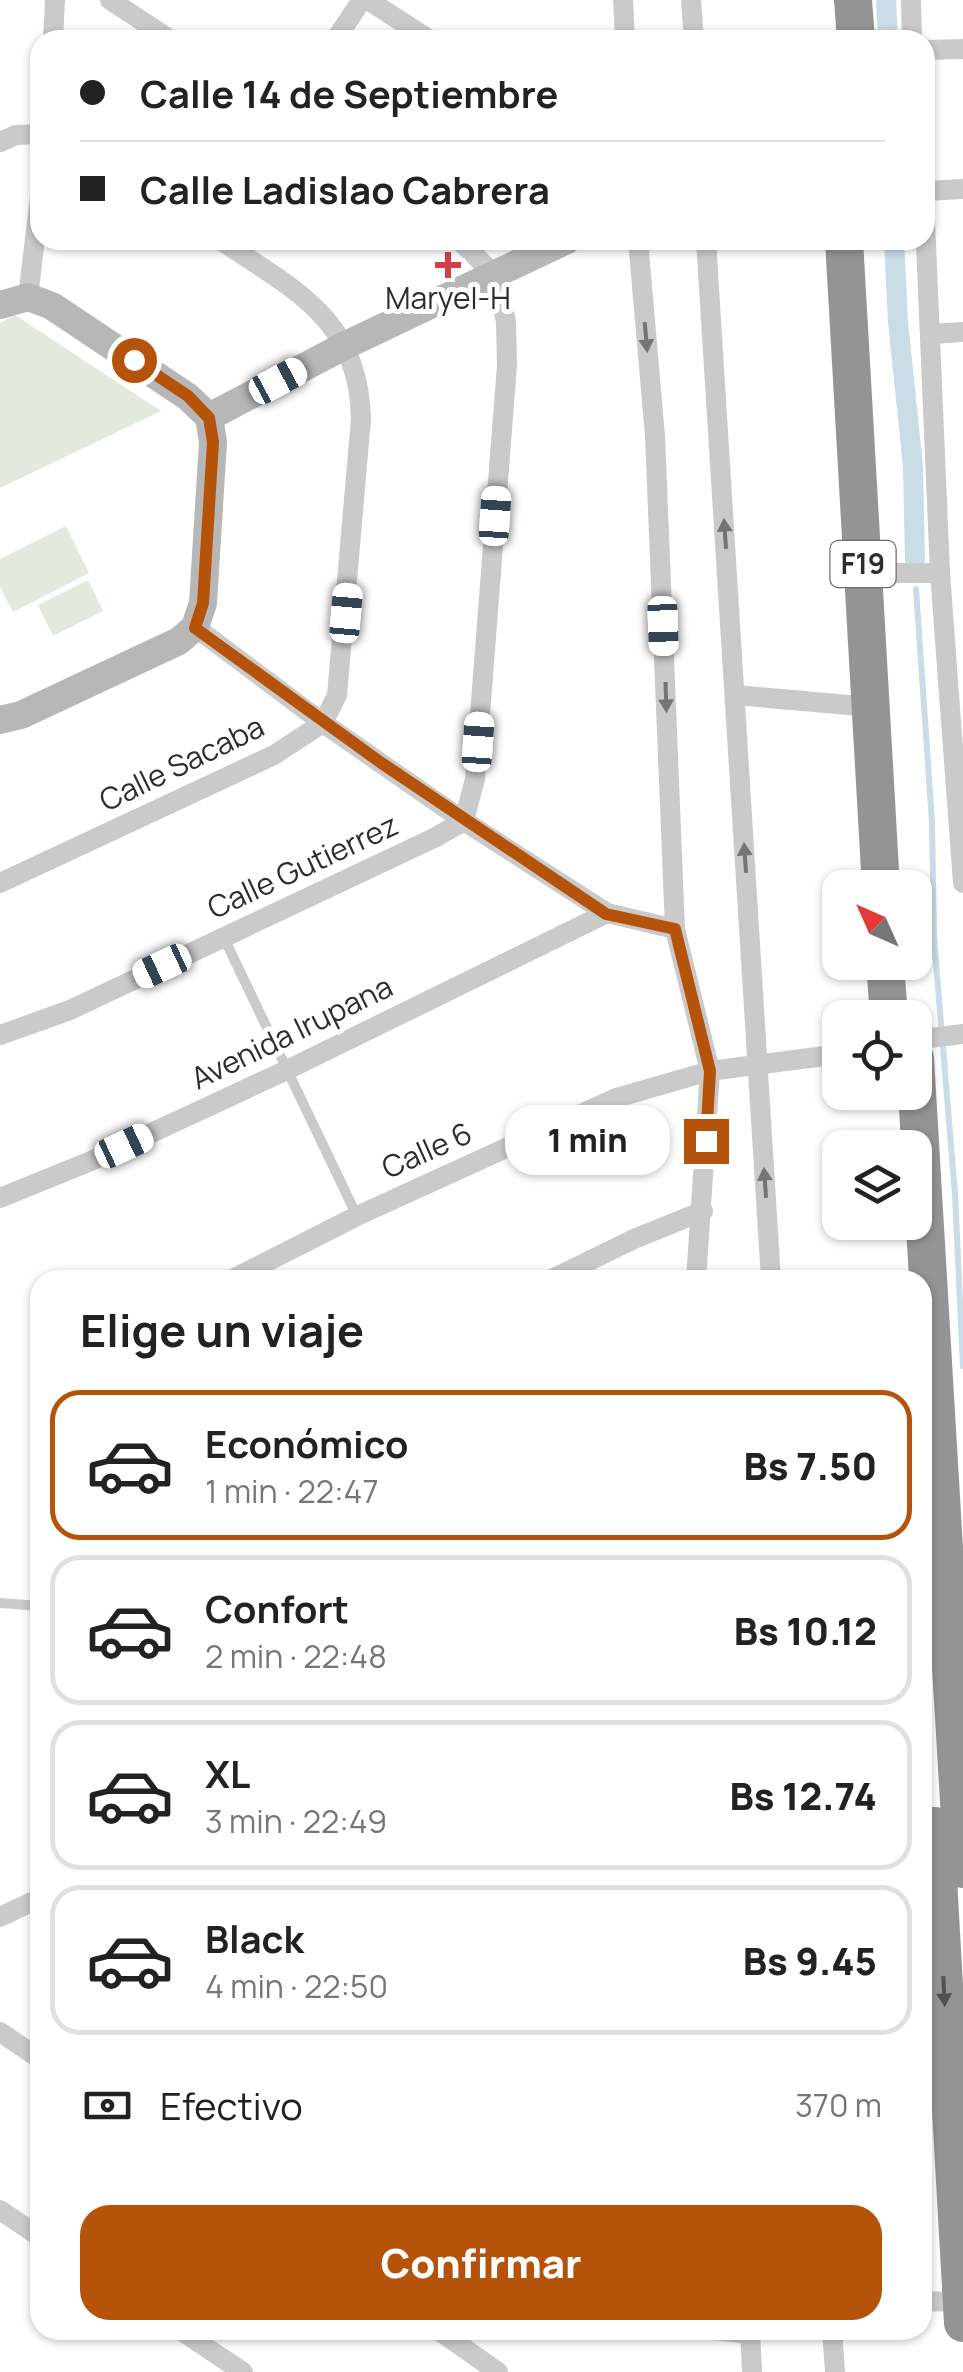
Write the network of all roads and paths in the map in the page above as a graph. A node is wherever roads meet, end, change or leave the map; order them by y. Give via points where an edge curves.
1 (55, 0) edge
2 (110, 0) edge
3 (365, 0) edge
4 (623, 0) edge
5 (692, 0) edge
6 (828, 0) edge
7 (853, 0) edge
8 (910, 0) edge
9 (389, 6) edge
10 (54, 30) edge
11 (156, 30) edge
12 (342, 30) edge
13 (418, 30) edge
14 (624, 30) edge
15 (694, 30) edge
16 (830, 30) edge
17 (855, 30) edge
18 (912, 30) edge
19 (963, 49) edge
20 (935, 50) edge
21 (30, 134) edge
22 (0, 142) edge
23 (963, 189) edge
24 (935, 190) edge
25 (34, 250) edge
26 (235, 250) edge
27 (469, 250) edge
28 (547, 250) edge
29 (639, 250) edge
30 (707, 250) edge
31 (845, 250) edge
32 (870, 250) edge
33 (927, 250) edge
34 (496, 276) junction
35 (28, 297) junction
36 (0, 305) edge
37 (963, 332) edge
38 (932, 334) junction
39 (346, 344) junction
40 (209, 418) junction
41 (888, 573) junction
42 (940, 574) junction
43 (195, 628) junction
44 (735, 695) junction
45 (871, 707) junction
46 (0, 720) edge
47 (323, 723) junction
48 (0, 731) edge
49 (464, 821) junction
50 (880, 870) edge
51 (904, 870) edge
52 (0, 883) edge
53 (963, 883) edge
54 (606, 914) junction
55 (675, 929) junction
56 (224, 937) junction
57 (0, 1035) edge
58 (932, 1037) edge
59 (822, 1057) edge
60 (758, 1067) junction
61 (287, 1070) junction
62 (710, 1071) junction
63 (0, 1198) edge
64 (702, 1212) junction
65 (357, 1216) junction
66 (901, 1240) edge
67 (251, 1270) edge
68 (571, 1270) edge
69 (697, 1270) edge
70 (770, 1270) edge
71 (903, 1270) edge
72 (0, 1603) edge
73 (30, 1605) edge
74 (932, 1747) edge
75 (941, 1867) edge
76 (30, 1903) edge
77 (0, 1917) edge
78 (0, 2032) edge
79 (30, 2052) edge
80 (0, 2210) edge
81 (30, 2230) edge
82 (932, 2301) edge
83 (962, 2302) edge
84 (963, 2323) edge
85 (195, 2340) edge
86 (452, 2340) edge
87 (750, 2340) edge
88 (833, 2340) edge
89 (243, 2372) edge
90 (498, 2372) edge
91 (752, 2372) edge
92 (835, 2372) edge

1 - 10 street
2 - 11 street
3 - 9 street
3 - 12 street
4 - 14 street
5 - 15 street
6 - 16 highway
7 - 17 highway
8 - 18 street
9 - 13 street
19 - 20 street
21 - 22 street
23 - 24 street
25 - 35 street
26 - 39 street via 298,292
27 - 34 street
28 - 34 street
29 -> 55 street via 655,436
44 -> 30 street
31 - 45 highway, F19
32 - 41 highway, F19
33 - 38 street
34 - 39 street
34 - 49 street via 506,365 476,779
35 - 36 street
35 - 40 street via 188,396
37 - 38 street
38 - 42 street
39 - 40 street
39 - 47 street via 360,385 361,419 337,695
40 - 43 street via 203,603
41 - 42 street
41 - 51 highway, F19
42 - 53 street
43 - 46 street
43 - 47 street
44 - 45 street
60 -> 44 street
45 - 50 highway, F19
46 - 48 street
47 - 49 street
47 - 52 street, Calle Sacaba via 274,756
49 - 54 street
49 - 56 street, Calle Gutierrez
54 - 55 street
54 - 61 street, Avenida Irupana
55 - 62 street
56 - 57 street, Calle Gutierrez via 70,1010
56 - 61 lane
58 - 75 highway
59 - 60 street, Calle 6
60 - 62 street, Calle 6
70 -> 60 street
61 - 63 street, Avenida Irupana
61 - 65 lane
62 - 64 street
62 - 65 street, Calle 6 via 616,1098
64 - 68 street
64 - 69 street
65 - 67 street, Calle 6
66 - 71 highway
72 - 73 lane
74 - 75 highway
75 -> 83 highway
76 - 77 street
78 - 79 street
80 - 81 street
82 - 83 street
83 - 84 highway
85 - 89 street
86 - 90 street
87 - 91 street
88 - 92 street

